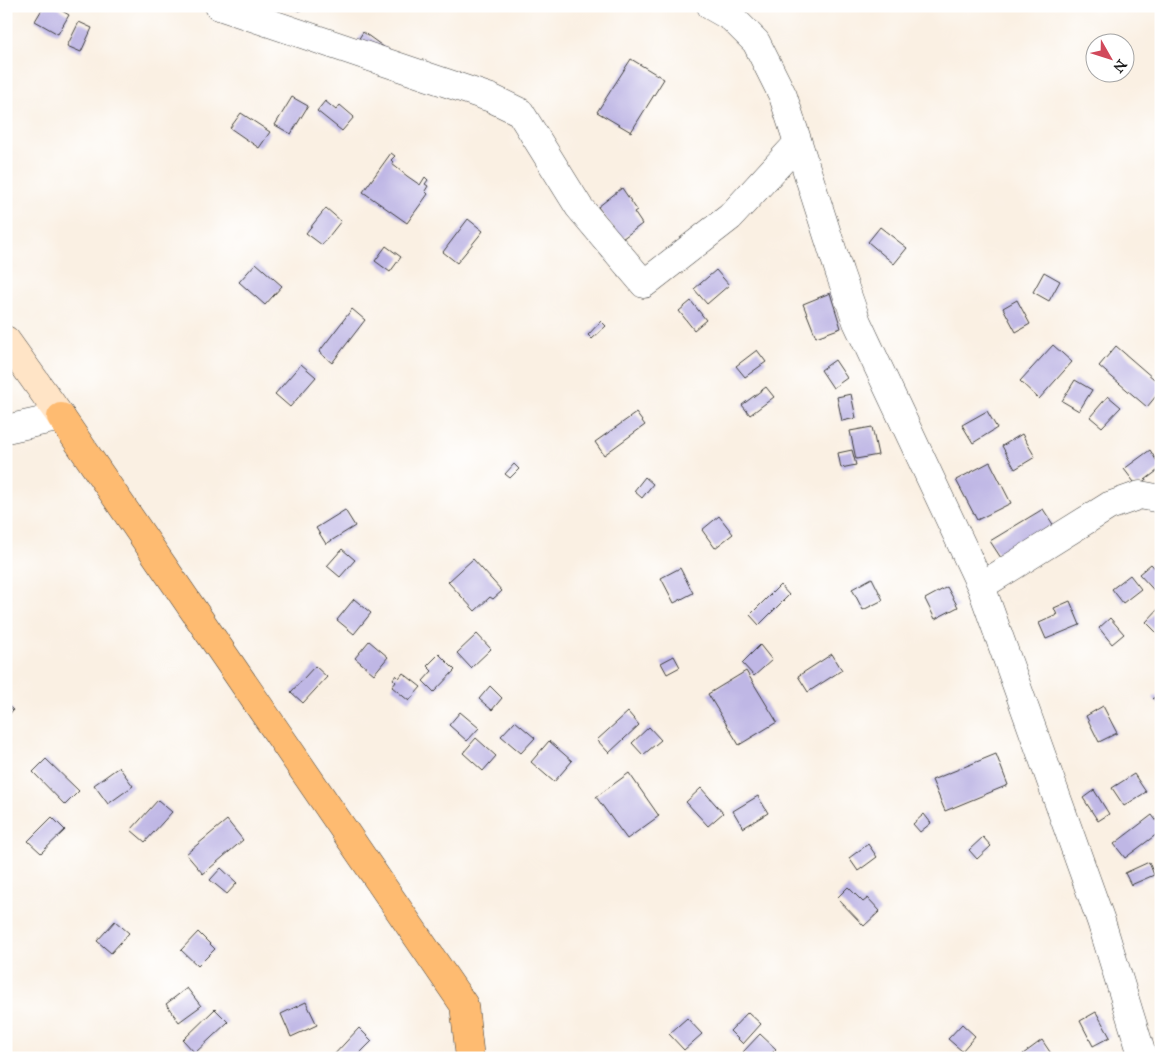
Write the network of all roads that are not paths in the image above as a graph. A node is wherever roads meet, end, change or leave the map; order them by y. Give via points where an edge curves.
1 (219, 6) edge
2 (711, 6) edge
3 (798, 143) junction
4 (6, 340) edge
5 (61, 417) junction
6 (6, 429) edge
7 (1161, 499) edge
8 (981, 586) junction
9 (470, 1058) edge
10 (1143, 1058) edge

1 - 3 street via 491,98 520,112 579,207 644,284 730,217
2 - 3 street via 732,18 756,42 783,96
3 - 8 street via 857,322
4 - 5 street
5 - 6 street
5 - 9 main road via 464,1005
7 - 8 street via 1140,495 1109,506
8 - 10 street via 1101,921

